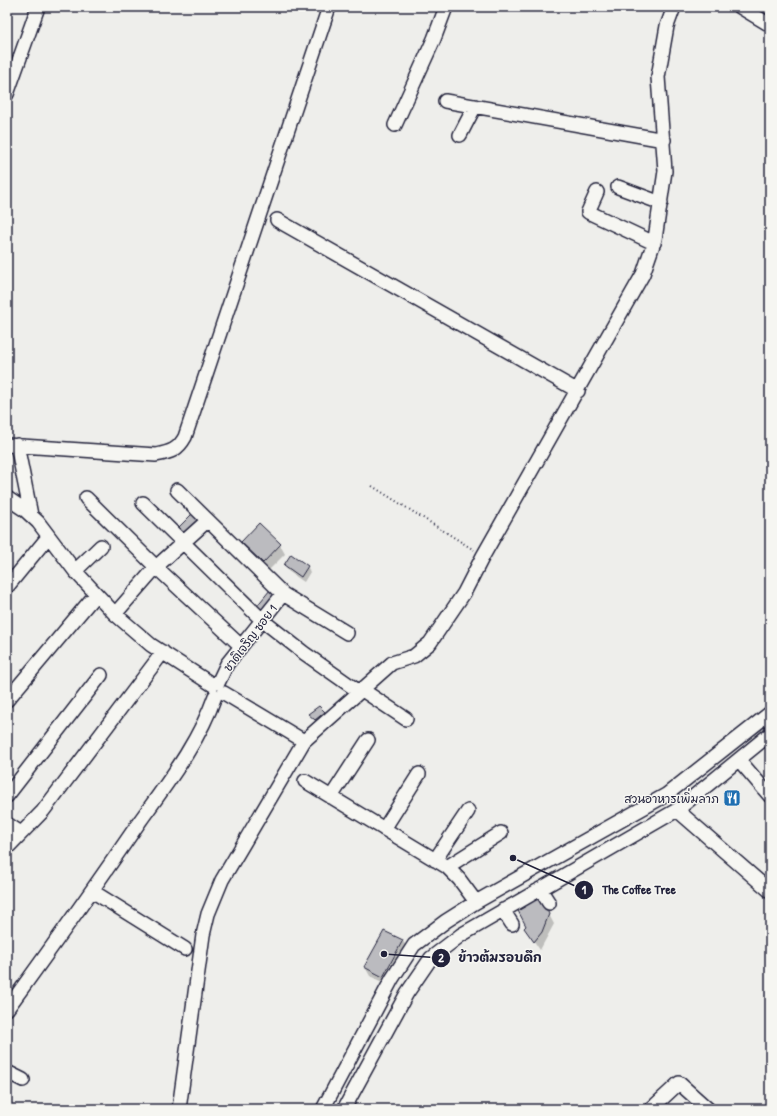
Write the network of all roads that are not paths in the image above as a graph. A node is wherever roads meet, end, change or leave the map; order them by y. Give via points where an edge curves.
1 (38, 7) edge
2 (329, 7) edge
3 (446, 7) edge
4 (674, 7) edge
5 (740, 7) edge
6 (770, 25) edge
7 (7, 94) edge
8 (445, 101) dead end
9 (475, 106) junction
10 (395, 125) dead end
11 (460, 135) dead end
12 (664, 140) junction
13 (618, 187) dead end
14 (597, 192) dead end
15 (660, 203) junction
16 (277, 220) dead end
17 (654, 242) junction
18 (578, 391) junction
19 (12, 445) edge
20 (177, 490) dead end
21 (7, 498) edge
22 (86, 498) dead end
23 (143, 503) dead end
24 (31, 515) junction
25 (207, 521) junction
26 (48, 537) junction
27 (183, 542) junction
28 (101, 546) dead end
29 (156, 567) junction
30 (75, 571) junction
31 (7, 587) edge
32 (96, 594) junction
33 (283, 594) junction
34 (115, 614) junction
35 (262, 620) junction
36 (347, 633) dead end
37 (241, 646) junction
38 (163, 652) junction
39 (101, 675) dead end
40 (218, 690) junction
41 (359, 690) junction
42 (7, 700) edge
43 (770, 713) edge
44 (406, 719) dead end
45 (770, 734) edge
46 (740, 736) junction
47 (368, 740) dead end
48 (304, 741) junction
49 (751, 750) junction
50 (739, 760) junction
51 (419, 774) dead end
52 (306, 781) dead end
53 (7, 796) edge
54 (770, 796) edge
55 (331, 797) junction
56 (677, 810) junction
57 (468, 811) dead end
58 (7, 824) edge
59 (384, 829) junction
60 (21, 833) junction
61 (501, 833) dead end
62 (7, 848) edge
63 (435, 860) junction
64 (447, 867) junction
65 (540, 889) junction
66 (92, 891) junction
67 (770, 891) edge
68 (476, 902) junction
69 (549, 903) dead end
70 (503, 910) junction
71 (512, 924) dead end
72 (185, 950) dead end
73 (7, 1009) edge
74 (7, 1072) edge
75 (23, 1080) dead end
76 (179, 1109) edge
77 (323, 1109) edge
78 (344, 1109) edge
79 (651, 1109) edge
80 (708, 1109) edge

1 - 7 street
2 - 19 street via 180,447 156,455
3 - 10 street
4 - 12 street via 667,26 658,76
5 - 6 street
8 - 9 street
9 - 11 street
9 - 12 street
12 - 15 street via 665,171
13 - 15 street
14 - 17 street via 588,212
15 - 17 street
16 - 18 street
17 - 18 street via 640,280
18 - 41 street via 436,638 414,656 392,663
19 - 24 street
20 - 25 street
21 - 24 street
22 - 29 street
23 - 27 street
24 - 26 street
25 - 27 street
25 - 33 street
26 - 30 street
26 - 31 street
27 - 29 street
27 - 35 street
28 - 30 street
29 - 34 street
29 - 37 street
30 - 32 street
32 - 34 street
32 - 42 street
33 - 35 street, ชาติเจริญ ซอย 1
33 - 36 street
34 - 38 street
35 - 37 street, ชาติเจริญ ซอย 1
35 - 41 street via 304,653
37 - 40 street, ชาติเจริญ ซอย 1 via 227,664
38 - 40 street
38 - 60 street via 43,811
39 - 53 street
40 - 48 street
40 - 66 street, ชาติเจริญ ซอย 1 via 207,718 179,766
41 - 44 street
41 - 48 street
43 - 46 street
45 - 49 street
46 - 49 street
46 - 68 street via 666,795
47 - 55 street
48 - 76 street via 222,880 208,914
49 - 50 street
50 - 54 street
50 - 56 street
51 - 59 street
52 - 55 street
55 - 59 street
56 - 65 street
56 - 67 street
57 - 63 street
58 - 60 street
59 - 63 street
60 - 62 street
61 - 64 street
63 - 64 street
64 - 68 street
65 - 69 street
65 - 70 street
66 - 72 street
66 - 73 street, ชาติเจริญ ซอย 1
68 - 77 street via 414,945 392,979
70 - 71 street
70 - 78 street via 461,935 431,958 407,992
74 - 75 street
79 - 80 street via 679,1083

